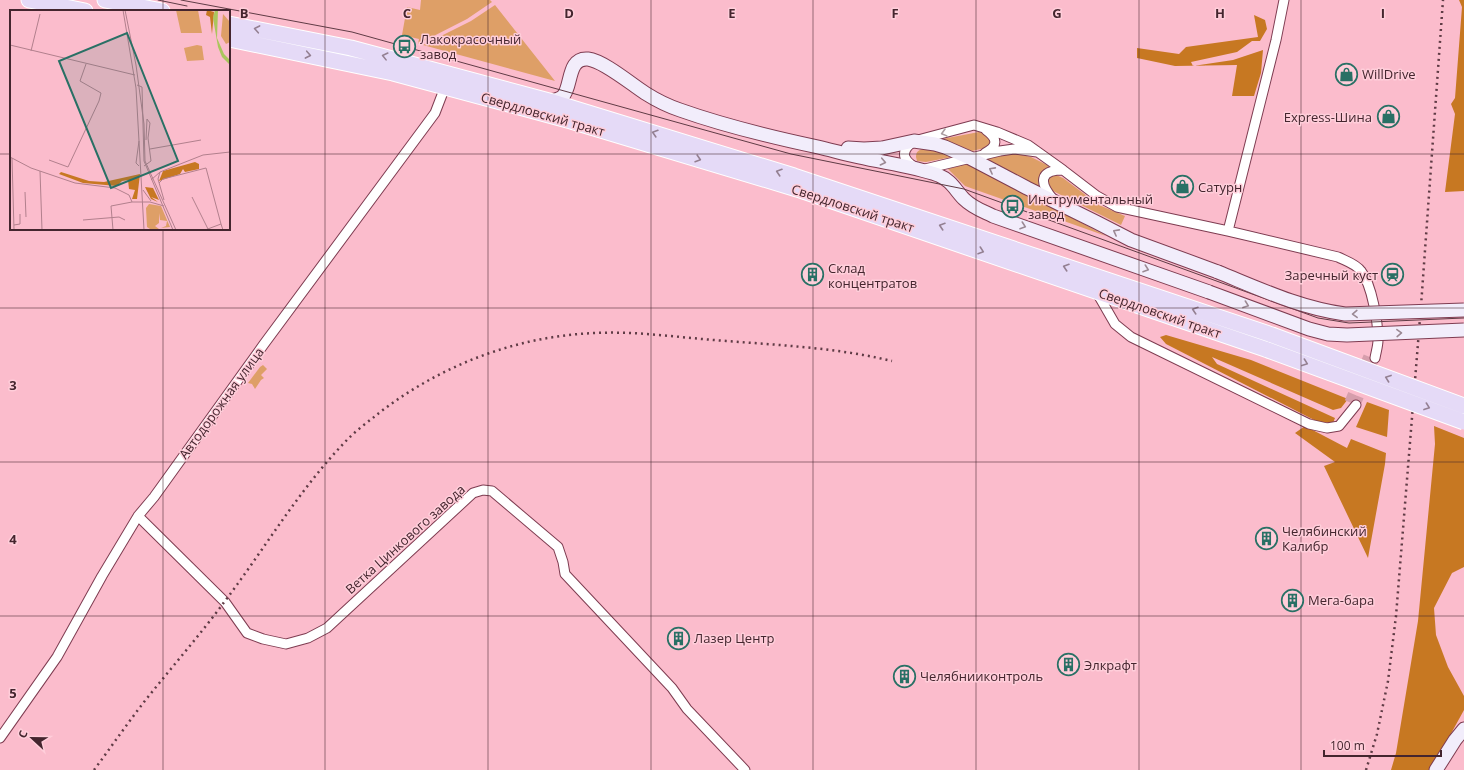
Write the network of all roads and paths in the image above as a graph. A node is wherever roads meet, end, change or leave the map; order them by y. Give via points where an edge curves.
1 (29, 0) edge
2 (104, 0) edge
3 (1284, 0) edge
4 (81, 10) edge
5 (157, 10) edge
6 (230, 24) edge
7 (230, 39) edge
8 (447, 80) junction
9 (567, 91) junction
10 (549, 101) junction
11 (584, 111) junction
12 (985, 128) junction
13 (914, 141) junction
14 (818, 147) junction
15 (1037, 152) junction
16 (976, 157) junction
17 (921, 170) junction
18 (1063, 170) junction
19 (1055, 202) junction
20 (1228, 231) junction
21 (1096, 291) junction
22 (1464, 310) edge
23 (1464, 330) edge
24 (1270, 342) junction
25 (1372, 357) tunnel mouth
26 (1352, 403) tunnel mouth
27 (1464, 406) edge
28 (1464, 422) edge
29 (138, 516) junction
30 (1464, 728) edge
31 (0, 738) edge
32 (1464, 740) edge
33 (745, 770) edge
34 (1436, 770) edge
35 (1445, 770) edge

1 - 4 main road
2 - 5 main road
3 - 20 street
8 -> 6 main road, Свердловский тракт via 351,48
7 -> 8 main road, Свердловский тракт
8 - 10 main road, Свердловский тракт
8 -> 21 main road, Свердловский тракт via 570,121 797,189
8 - 29 street, Автодорожная улица via 435,113
9 - 10 main road via 560,98
9 - 11 main road via 572,101
9 - 14 main road via 568,80 575,65 587,59 598,63 658,100 681,110 733,127
10 - 11 main road, Свердловский тракт
24 -> 11 main road, Свердловский тракт via 794,176
12 -> 13 street via 974,125
12 - 15 street via 1016,140
12 - 16 street via 992,135 995,144 992,150
13 - 14 main road via 864,150
13 - 16 main road via 935,144
13 - 17 street via 906,149 906,160
14 -> 17 main road
15 - 16 street via 1000,151
15 - 18 street
16 - 17 street
19 -> 16 main road
17 -> 23 main road, bridge via 946,179 974,208 993,216 1309,329 1347,335
18 - 19 street via 1048,172 1044,177 1043,184
18 - 20 street via 1097,196 1117,207
22 -> 19 main road, bridge via 1345,314 1304,306 1132,240
20 - 25 street via 1338,257 1361,270 1371,294 1376,323 1377,343
21 - 24 main road, Свердловский тракт
21 - 26 street via 1115,324 1131,337 1309,424 1326,428 1339,426
27 -> 24 main road, Свердловский тракт, bridge
24 -> 28 main road, Свердловский тракт, bridge
29 - 31 street, Автодорожная улица via 57,657
29 - 33 street, Ветка Цинкового завода via 225,602 247,633 286,644 308,638 327,628 473,493 492,491 558,547 565,574
30 - 34 main road
32 - 35 main road

